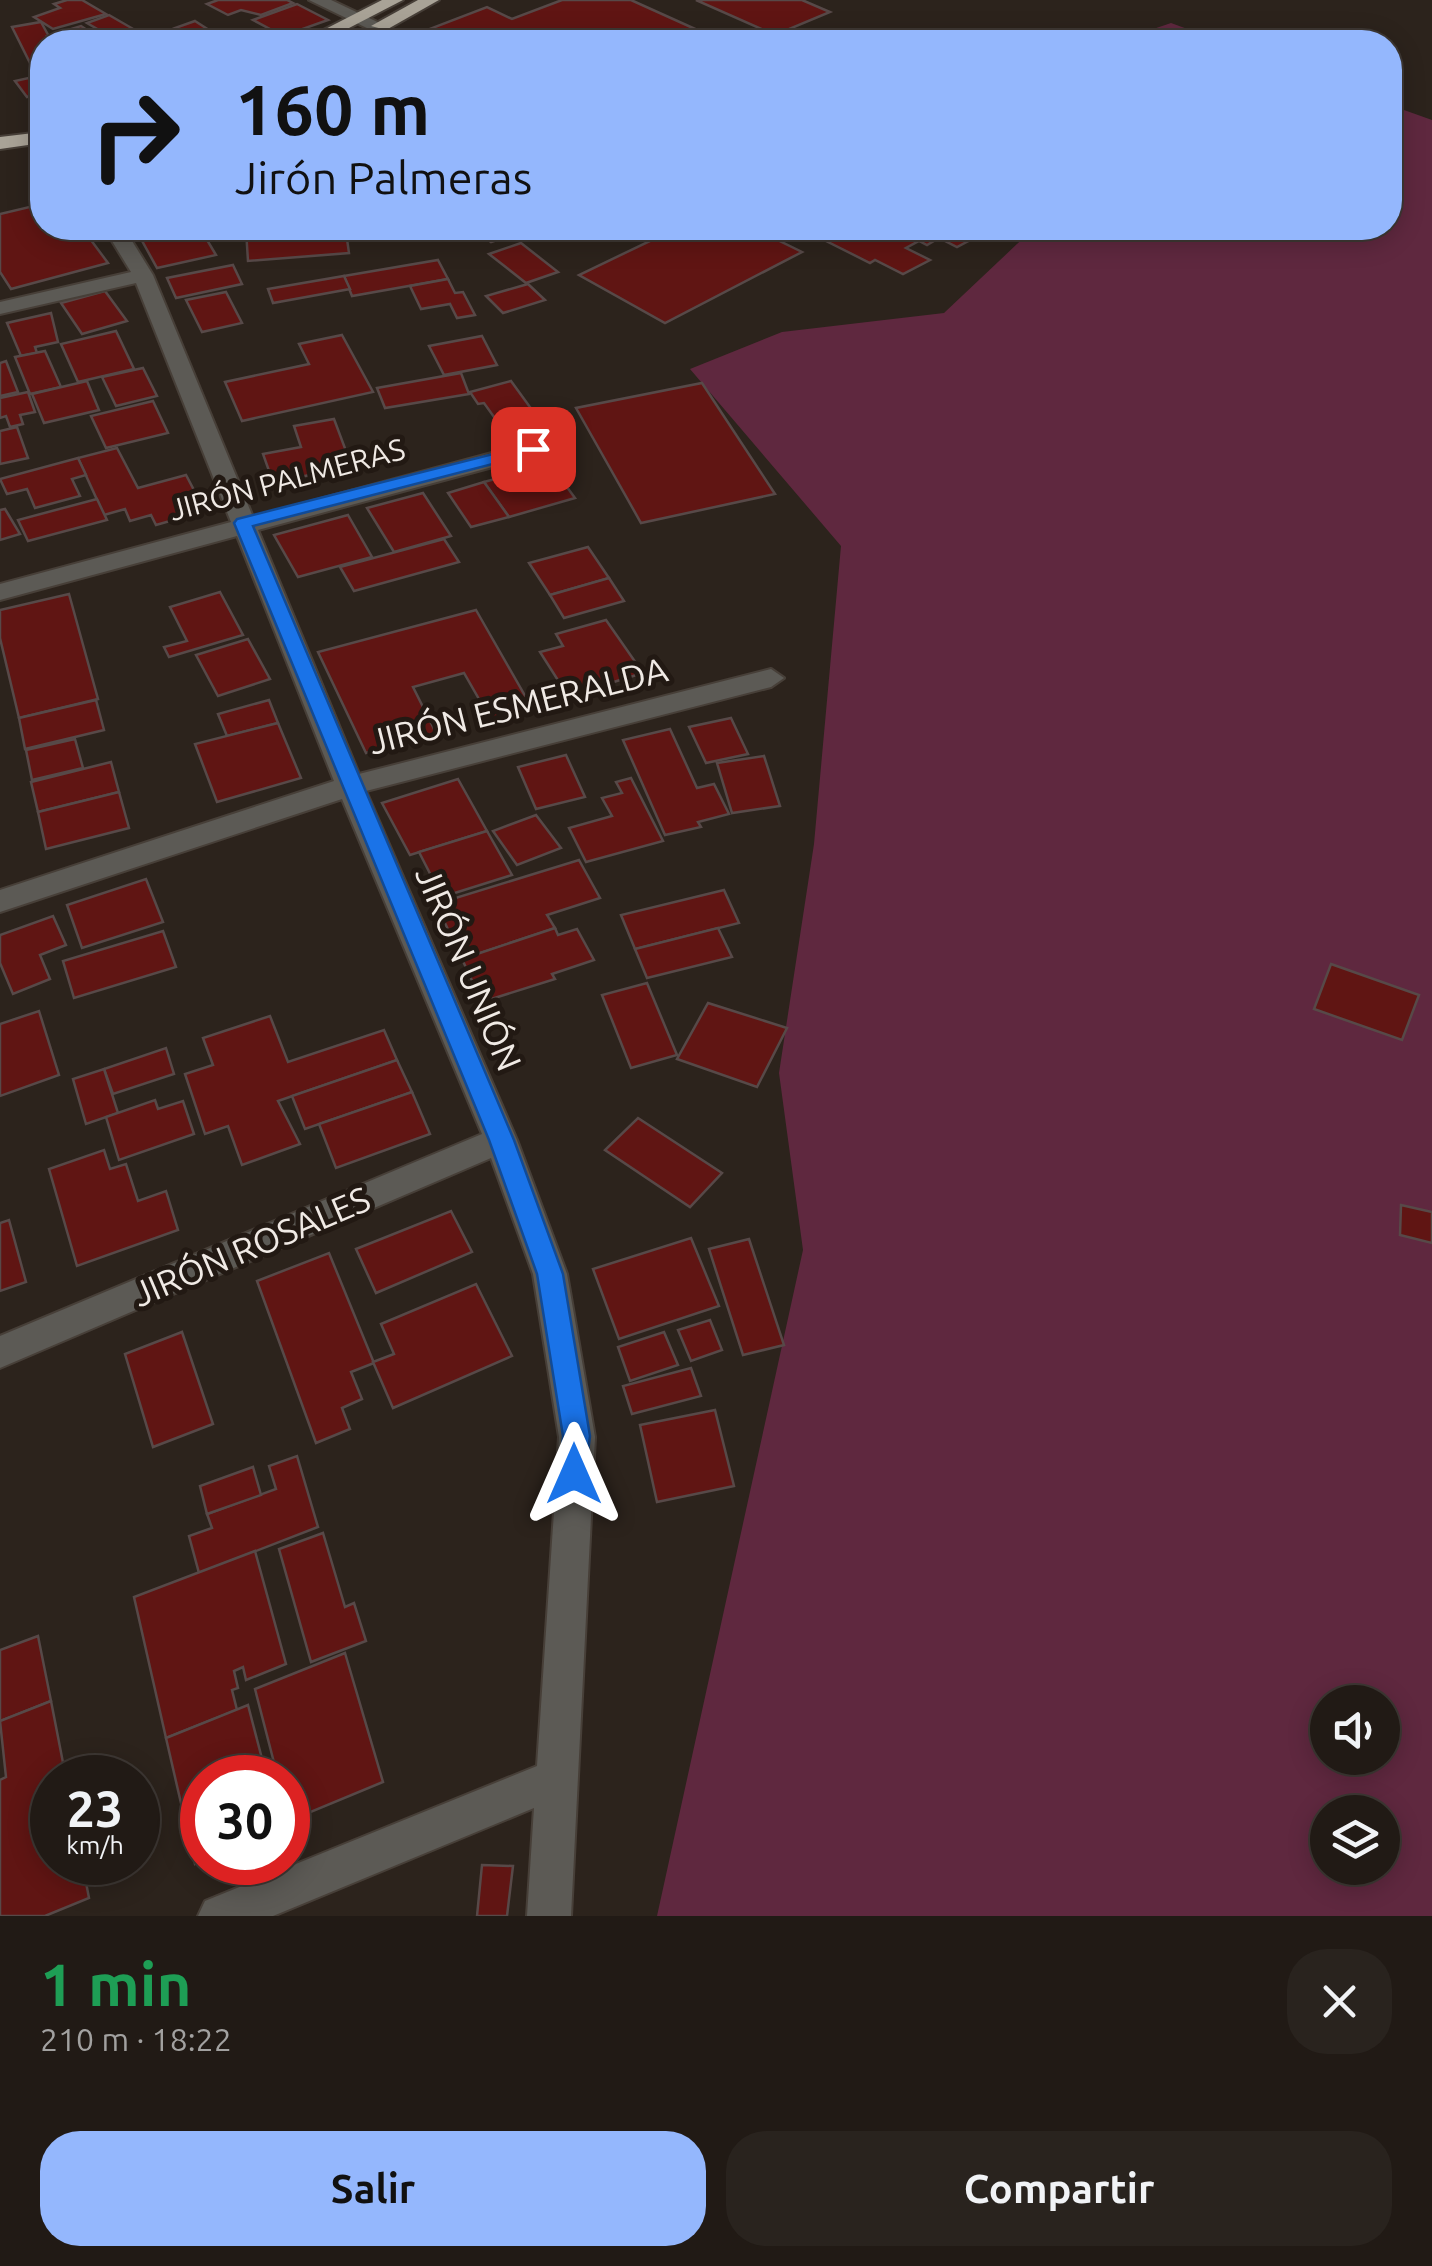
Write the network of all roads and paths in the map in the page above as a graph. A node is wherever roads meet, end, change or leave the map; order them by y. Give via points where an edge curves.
1 (317, 0) edge
2 (394, 0) edge
3 (431, 0) edge
4 (358, 19) junction
5 (380, 26) junction
6 (334, 30) edge
7 (372, 30) edge
8 (30, 125) edge
9 (0, 127) edge
10 (30, 139) edge
11 (0, 143) edge
12 (122, 240) edge
13 (143, 274) junction
14 (0, 308) edge
15 (533, 449) dead end
16 (243, 523) junction
17 (0, 592) edge
18 (771, 678) dead end
19 (350, 786) junction
20 (0, 901) edge
21 (502, 1140) junction
22 (0, 1352) edge
23 (558, 1778) junction
24 (220, 1916) edge
25 (550, 1916) edge

1 - 4 street
2 - 4 highway
3 - 5 highway
4 - 5 street
4 - 6 highway
5 - 7 highway
8 - 9 highway
10 - 11 highway
12 - 13 street, JIRÓN UNIÓN
13 - 14 street
13 - 16 street, JIRÓN UNIÓN
15 - 16 street, JIRÓN PALMERAS
16 - 17 street, JIRÓN PALMERAS
16 - 19 street, JIRÓN UNIÓN
18 - 19 street, JIRÓN ESMERALDA
19 - 20 street, JIRÓN ESMERALDA
19 - 21 street, JIRÓN UNIÓN
21 - 22 street, JIRÓN ROSALES
21 - 23 street, JIRÓN UNIÓN via 550,1274 576,1436
23 - 24 street
23 - 25 street, JIRÓN UNIÓN

